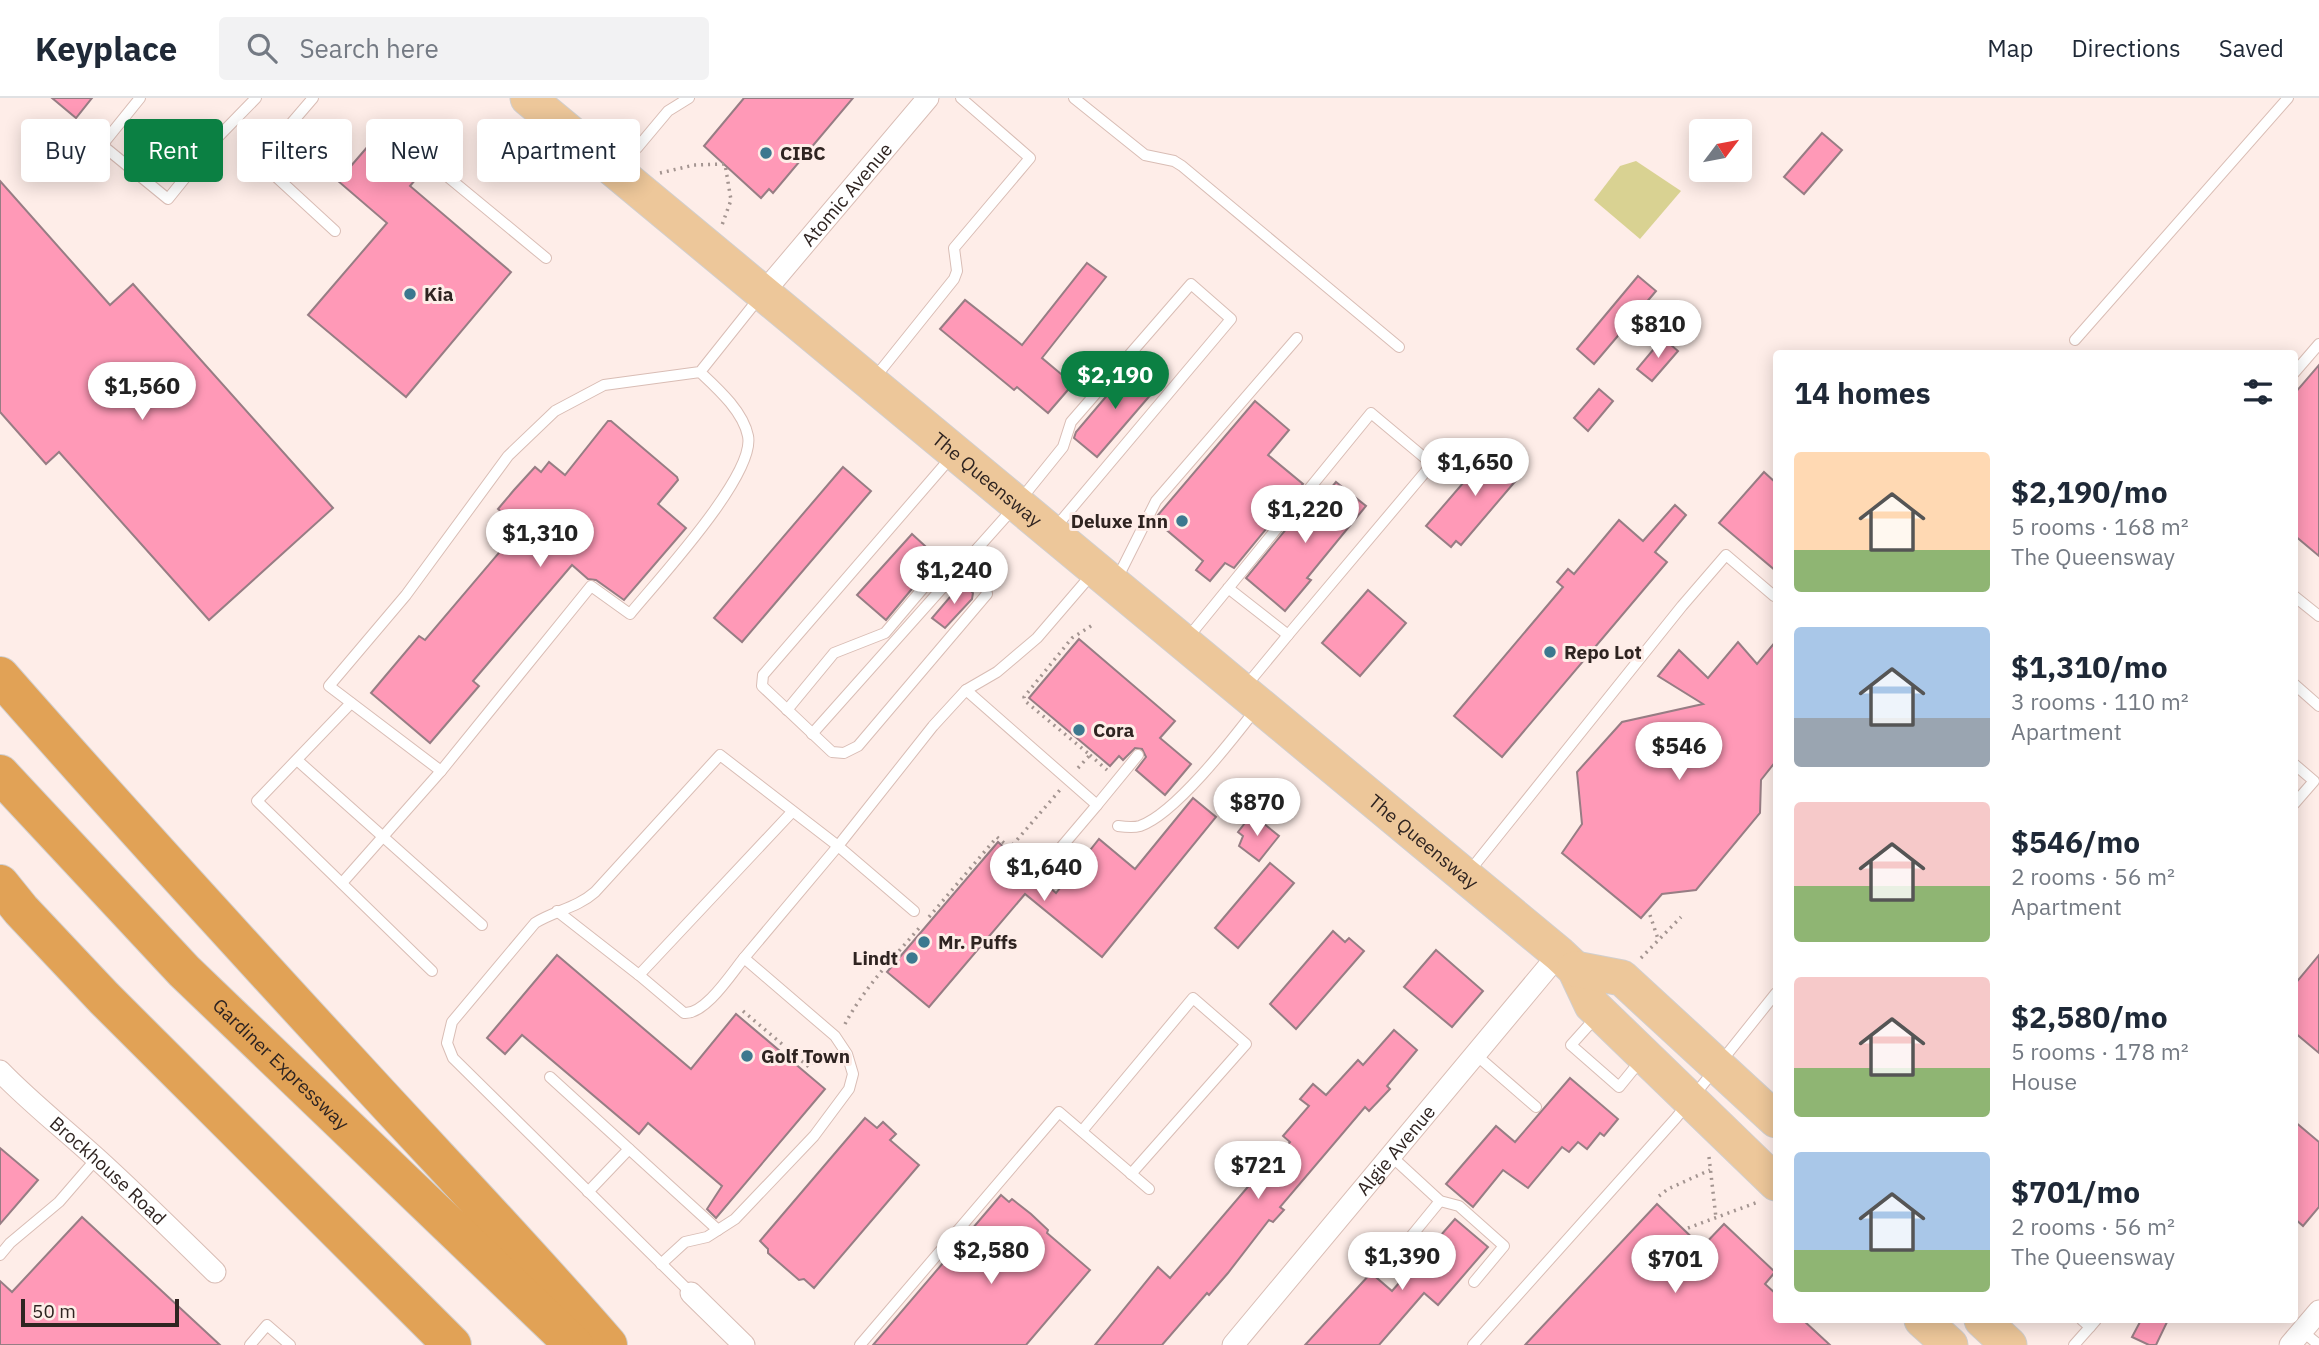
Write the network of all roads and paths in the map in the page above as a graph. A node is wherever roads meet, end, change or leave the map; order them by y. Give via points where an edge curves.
1 (140, 98) edge
2 (256, 98) edge
3 (313, 98) edge
4 (528, 98) edge
5 (689, 98) edge
6 (928, 98) edge
7 (961, 98) edge
8 (1074, 98) edge
9 (2288, 98) edge
10 (561, 119) edge
11 (640, 152) edge
12 (640, 164) edge
13 (640, 172) edge
14 (454, 182) edge
15 (335, 231) dead end
16 (713, 250) junction
17 (546, 258) dead end
18 (764, 292) junction
19 (1297, 338) dead end
20 (2075, 340) dead end
21 (2319, 344) edge
22 (1399, 347) dead end
23 (2298, 368) edge
24 (700, 372) junction
25 (871, 382) junction
26 (955, 453) junction
27 (1017, 503) junction
28 (1052, 532) junction
29 (978, 548) junction
30 (964, 564) junction
31 (1105, 576) junction
32 (1228, 587) junction
33 (1773, 595) edge
34 (2298, 599) edge
35 (2319, 616) edge
36 (1094, 624) dead end
37 (1288, 635) junction
38 (1184, 642) junction
39 (0, 676) edge
40 (2298, 688) edge
41 (966, 690) junction
42 (1251, 697) junction
43 (351, 703) junction
44 (2319, 706) edge
45 (787, 710) junction
46 (812, 734) junction
47 (1090, 755) junction
48 (1138, 755) dead end
49 (297, 760) junction
50 (2298, 767) edge
51 (1107, 770) dead end
52 (441, 771) junction
53 (0, 774) edge
54 (1069, 780) junction
55 (2298, 799) edge
56 (1097, 805) junction
57 (792, 812) junction
58 (1118, 826) dead end
59 (383, 836) junction
60 (838, 846) junction
61 (1047, 864) dead end
62 (1467, 875) junction
63 (341, 883) junction
64 (7, 894) edge
65 (558, 911) junction
66 (914, 911) dead end
67 (1650, 915) dead end
68 (1681, 917) dead end
69 (482, 925) dead end
70 (1659, 940) junction
71 (744, 958) junction
72 (1567, 961) junction
73 (432, 971) dead end
74 (639, 975) junction
75 (1622, 978) junction
76 (1773, 997) edge
77 (743, 1011) dead end
78 (835, 1036) junction
79 (1475, 1054) junction
80 (1719, 1066) junction
81 (0, 1071) edge
82 (550, 1077) dead end
83 (1691, 1101) junction
84 (1536, 1107) dead end
85 (1773, 1117) edge
86 (1082, 1131) junction
87 (629, 1149) junction
88 (1708, 1149) dead end
89 (1390, 1156) junction
90 (97, 1158) junction
91 (1710, 1170) junction
92 (1131, 1174) junction
93 (1149, 1189) dead end
94 (1769, 1191) edge
95 (588, 1192) junction
96 (1659, 1196) dead end
97 (1440, 1201) junction
98 (1716, 1217) junction
99 (1688, 1228) dead end
100 (718, 1230) junction
101 (1404, 1245) dead end
102 (0, 1255) edge
103 (661, 1264) junction
104 (215, 1272) dead end
105 (1474, 1282) dead end
106 (691, 1293) joint
107 (2319, 1311) edge
108 (1926, 1323) edge
109 (1985, 1323) edge
110 (2088, 1323) edge
111 (2296, 1338) edge
112 (250, 1345) edge
113 (290, 1345) edge
114 (452, 1345) edge
115 (574, 1345) edge
116 (608, 1345) edge
117 (744, 1345) edge
118 (860, 1345) edge
119 (1233, 1345) edge
120 (1473, 1345) edge
121 (1950, 1345) edge
122 (2009, 1345) edge
123 (2074, 1345) edge
124 (2319, 1345) edge

1 - 2 lane via 102,145 168,199
3 - 15 lane via 259,161
4 - 10 main road, The Queensway
5 - 11 lane via 668,111
6 - 18 street, Atomic Avenue
7 - 25 lane via 1030,158 954,248 954,279
8 - 22 lane via 1145,155 1182,166
9 - 20 lane
12 - 16 path via 725,164 731,200
13 - 16 main road, The Queensway
14 - 17 lane
16 - 18 main road, The Queensway
18 - 24 lane
18 - 25 main road, The Queensway
19 - 31 lane via 1156,501
21 - 23 lane
24 - 43 lane via 604,385 555,411 508,456 406,595 329,686
24 - 52 lane via 733,407 748,438 746,460 723,500 630,614 592,586
25 - 26 main road, The Queensway
26 - 27 main road, The Queensway
26 - 45 lane via 763,675 762,686
27 - 28 main road, The Queensway
27 - 28 lane via 1063,447 1071,422 1191,284 1231,319
27 - 29 lane
28 - 31 main road, The Queensway
29 - 30 lane
29 - 46 lane via 988,594 858,746 838,754
30 - 45 lane via 935,574 885,633 834,653
30 - 46 lane
31 - 38 main road, The Queensway
31 - 41 lane via 997,672
32 - 37 lane
32 - 37 lane via 1371,413 1432,464
32 - 38 lane
33 - 62 lane via 1726,555
34 - 35 lane
36 - 47 path via 1072,638 1024,697
37 - 42 lane
38 - 42 main road, The Queensway
39 - 116 highway
40 - 44 lane
41 - 54 lane
41 - 60 lane
42 - 58 lane via 1222,754 1154,819 1137,828
42 - 62 main road, The Queensway
43 - 49 lane
43 - 52 lane
45 - 46 lane
47 - 51 path
47 - 54 path
48 - 56 lane
49 - 59 lane
49 - 63 lane via 257,801
50 - 55 lane via 2314,781
52 - 59 lane
53 - 115 highway, Gardiner Expressway via 184,971
54 - 56 lane
54 - 78 path via 1010,848 997,837 867,989
56 - 61 lane
57 - 60 lane
57 - 65 lane via 720,755 595,892 584,902
57 - 74 lane
59 - 63 lane
59 - 69 lane
60 - 66 lane
60 - 71 lane
62 - 72 main road, The Queensway
63 - 73 lane
64 - 114 highway via 104,998
65 - 74 lane
65 - 95 lane via 534,923 452,1022 447,1043 453,1058
67 - 70 path
68 - 70 path
70 - 75 path
71 - 74 lane via 705,1005 690,1013 679,1010
71 - 78 lane
72 - 75 main road, The Queensway
72 - 79 street, Algie Avenue
72 - 83 main road, The Queensway via 1592,1006
75 - 80 main road
76 - 80 lane
77 - 78 path via 809,1067
78 - 100 lane via 853,1074 849,1089 814,1136 735,1219
79 - 84 lane
79 - 89 street, Algie Avenue
80 - 83 lane
80 - 85 main road
81 - 90 street, Brockhouse Road
82 - 87 lane
83 - 94 main road, The Queensway
83 - 120 lane
86 - 92 lane
86 - 92 lane via 1194,998 1246,1044
86 - 118 lane via 1059,1112
87 - 95 lane
87 - 100 lane
88 - 91 path
89 - 97 lane
89 - 119 street, Algie Avenue
90 - 102 lane via 59,1202
90 - 104 street, Brockhouse Road
91 - 96 path
91 - 98 path
92 - 93 lane
94 - 98 path
95 - 103 lane
97 - 101 lane
97 - 105 lane via 1459,1206 1504,1245
98 - 99 path
100 - 103 lane via 685,1242
103 - 106 lane
106 - 117 street
107 - 111 street
108 - 121 main road
109 - 122 main road
110 - 123 lane
111 - 124 lane
112 - 113 lane via 267,1325

